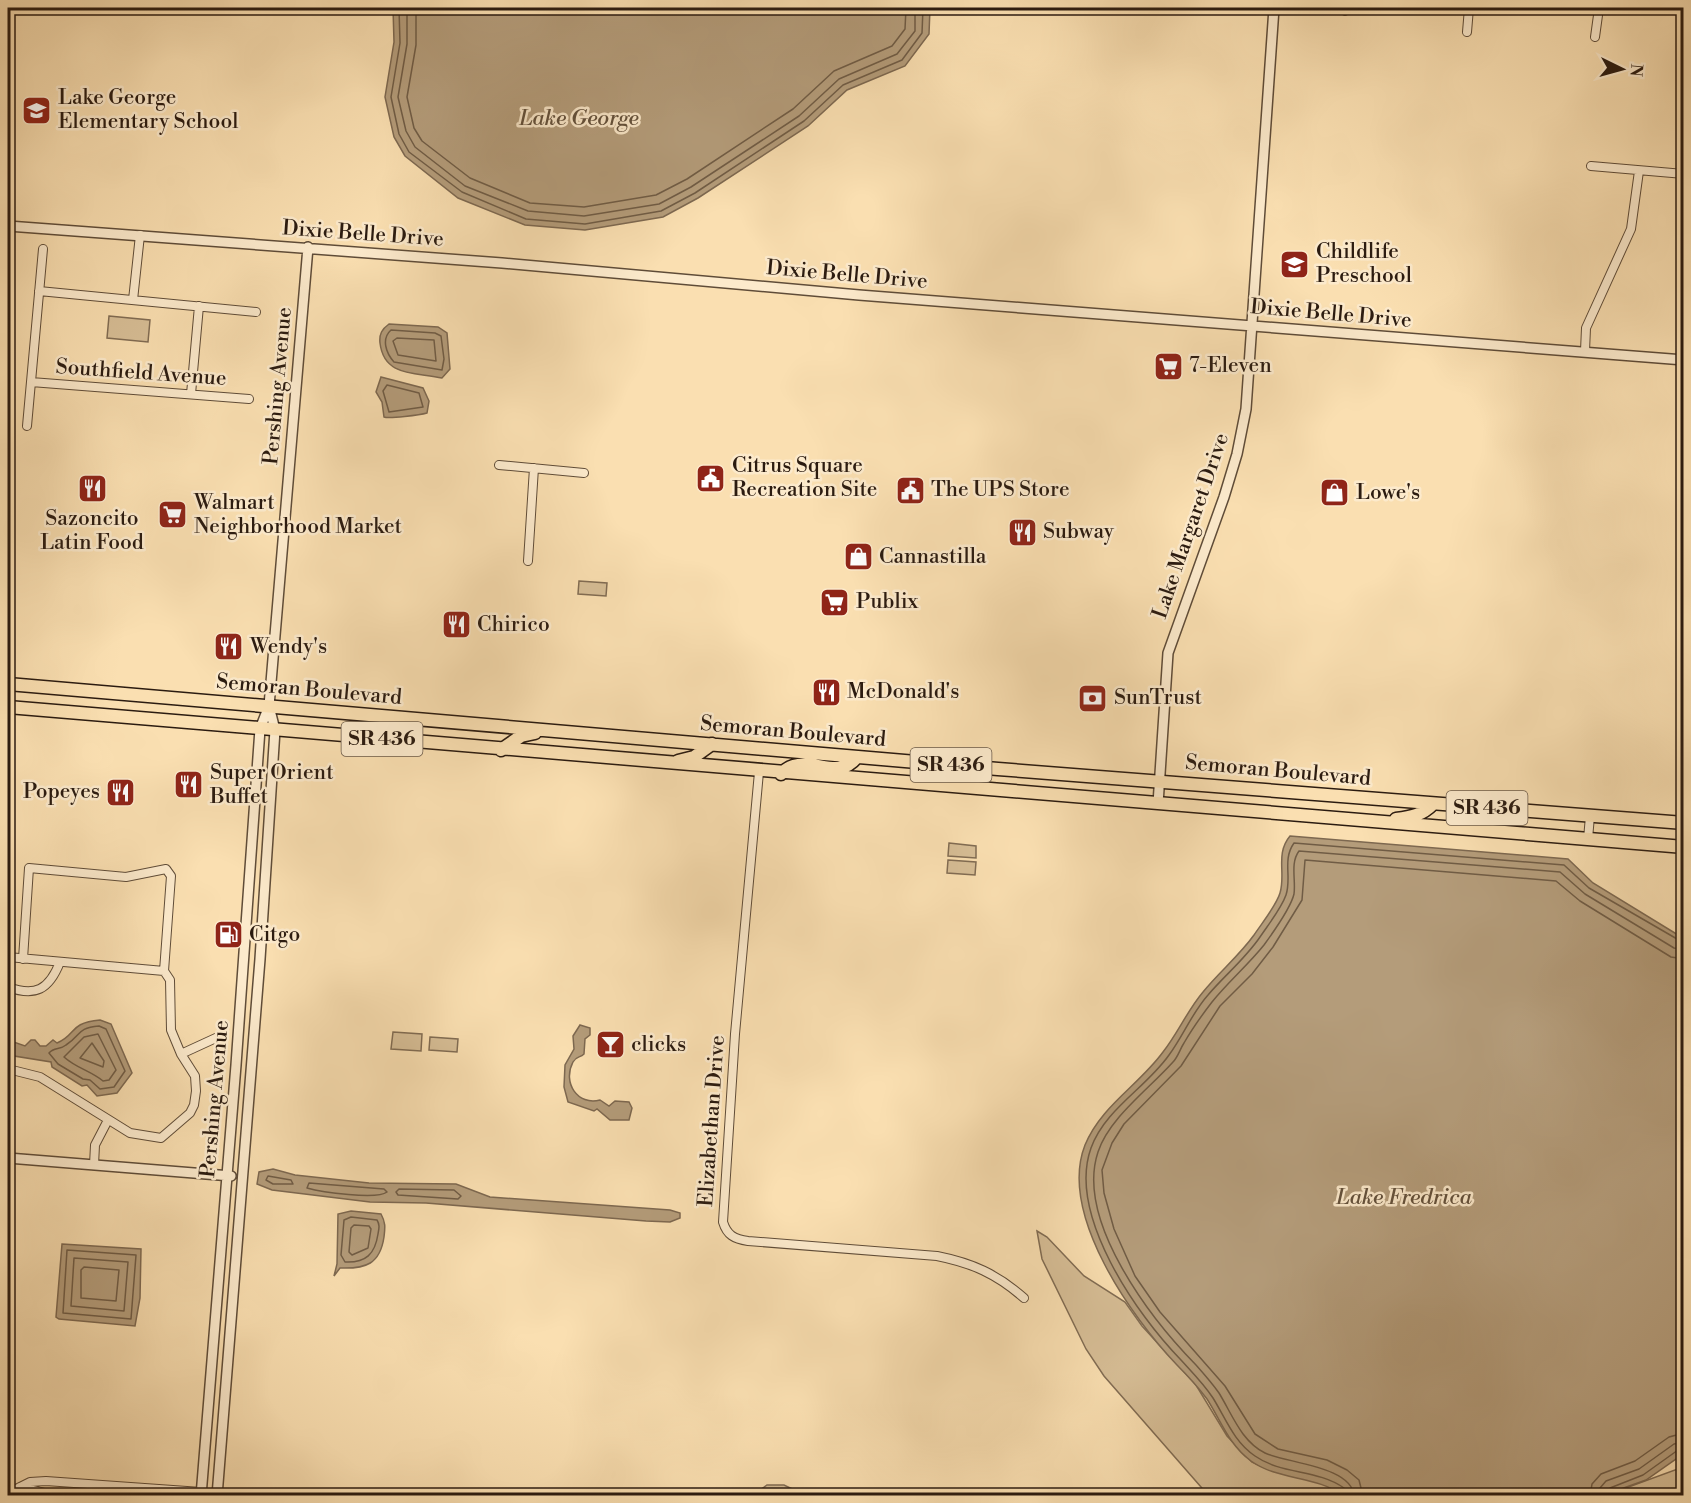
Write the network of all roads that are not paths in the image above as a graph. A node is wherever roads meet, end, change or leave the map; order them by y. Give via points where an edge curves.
1 (1274, 8) edge
2 (1469, 8) edge
3 (1599, 8) edge
4 (1467, 32) dead end
5 (1595, 37) dead end
6 (1591, 166) dead end
7 (1639, 171) junction
8 (1683, 174) edge
9 (8, 226) edge
10 (140, 235) junction
11 (308, 247) junction
12 (43, 249) dead end
13 (39, 291) junction
14 (133, 300) junction
15 (199, 306) junction
16 (256, 312) dead end
17 (1251, 325) junction
18 (1585, 351) junction
19 (1683, 360) edge
20 (31, 382) junction
21 (191, 394) junction
22 (249, 399) dead end
23 (27, 426) dead end
24 (499, 465) dead end
25 (534, 468) junction
26 (584, 473) dead end
27 (528, 561) dead end
28 (8, 684) edge
29 (269, 706) junction
30 (8, 707) edge
31 (260, 729) junction
32 (275, 730) junction
33 (548, 730) junction
34 (712, 744) junction
35 (501, 750) junction
36 (857, 757) junction
37 (665, 764) junction
38 (759, 772) junction
39 (781, 774) junction
40 (1159, 781) junction
41 (1158, 804) junction
42 (1433, 804) junction
43 (1590, 816) junction
44 (1368, 822) junction
45 (1683, 823) edge
46 (1587, 839) junction
47 (1683, 847) edge
48 (8, 957) edge
49 (23, 959) junction
50 (60, 962) junction
51 (164, 970) junction
52 (8, 987) edge
53 (218, 1037) dead end
54 (181, 1054) junction
55 (8, 1069) edge
56 (108, 1120) junction
57 (228, 1157) junction
58 (8, 1158) edge
59 (244, 1158) junction
60 (94, 1165) junction
61 (227, 1176) junction
62 (242, 1177) junction
63 (1024, 1298) dead end
64 (20, 1487) junction
65 (8, 1493) edge
66 (203, 1494) edge
67 (81, 1496) edge
68 (217, 1496) edge

1 - 17 street, Lake Margaret Drive
2 - 4 street
3 - 5 street
6 - 7 street
7 - 8 street
7 - 18 street via 1631,229 1586,328
9 - 10 street, Dixie Belle Drive
10 - 11 street, Dixie Belle Drive
10 - 14 street
11 - 17 street, Dixie Belle Drive
11 - 29 street, Pershing Avenue
12 - 13 street
13 - 14 street
13 - 20 street
14 - 15 street
15 - 16 street
15 - 21 street
17 - 18 street, Dixie Belle Drive
17 - 40 street, Lake Margaret Drive via 1246,409 1237,454 1168,652
18 - 19 street, Dixie Belle Drive
20 - 21 street, Southfield Avenue
20 - 23 street
21 - 22 street, Southfield Avenue
24 - 25 street
25 - 26 street
25 - 27 street
28 - 29 main road, Semoran Boulevard / SR 436
29 - 31 street, Pershing Avenue
29 - 32 street, Pershing Avenue
29 - 33 main road, Semoran Boulevard / SR 436
30 - 31 main road, Semoran Boulevard / SR 436
31 - 32 main road, Semoran Boulevard / SR 436
31 - 57 street, Pershing Avenue
32 - 35 main road, Semoran Boulevard / SR 436
32 - 59 street, Pershing Avenue
33 - 34 main road, Semoran Boulevard / SR 436
33 - 35 main road via 521,736
34 - 36 main road, Semoran Boulevard / SR 436
34 - 37 main road via 694,757
35 - 37 main road, Semoran Boulevard / SR 436
36 - 39 main road via 850,765 838,769 794,766
36 - 40 main road, Semoran Boulevard / SR 436
37 - 38 main road, Semoran Boulevard / SR 436
38 - 39 main road, Semoran Boulevard / SR 436
38 - 63 street, Elizabethan Drive via 735,1034 725,1228 730,1235 748,1241 937,1256 967,1262 1006,1282
39 - 41 main road, Semoran Boulevard / SR 436
40 - 41 street, Lake Margaret Drive
40 - 42 main road, Semoran Boulevard / SR 436
41 - 44 main road, Semoran Boulevard / SR 436
42 - 43 main road, Semoran Boulevard / SR 436
42 - 44 main road via 1413,817
43 - 45 main road, Semoran Boulevard / SR 436
43 - 46 street
44 - 46 main road, Semoran Boulevard / SR 436
46 - 47 main road, Semoran Boulevard / SR 436
48 - 49 street
49 - 50 street
49 - 51 street via 29,868 126,876 166,869 171,887
50 - 51 street
50 - 52 street via 33,993
51 - 54 street via 170,980 171,1030
53 - 54 street
54 - 56 street via 195,1076 194,1106 176,1126 161,1138 153,1139 130,1133
55 - 56 street via 40,1077
56 - 60 street via 95,1145
57 - 59 street
57 - 61 street, Pershing Avenue
58 - 60 street
59 - 62 street, Pershing Avenue
60 - 61 street
61 - 62 street
61 - 66 street, Pershing Avenue
62 - 68 street, Pershing Avenue
64 - 65 street
64 - 66 street via 46,1481
64 - 67 street

